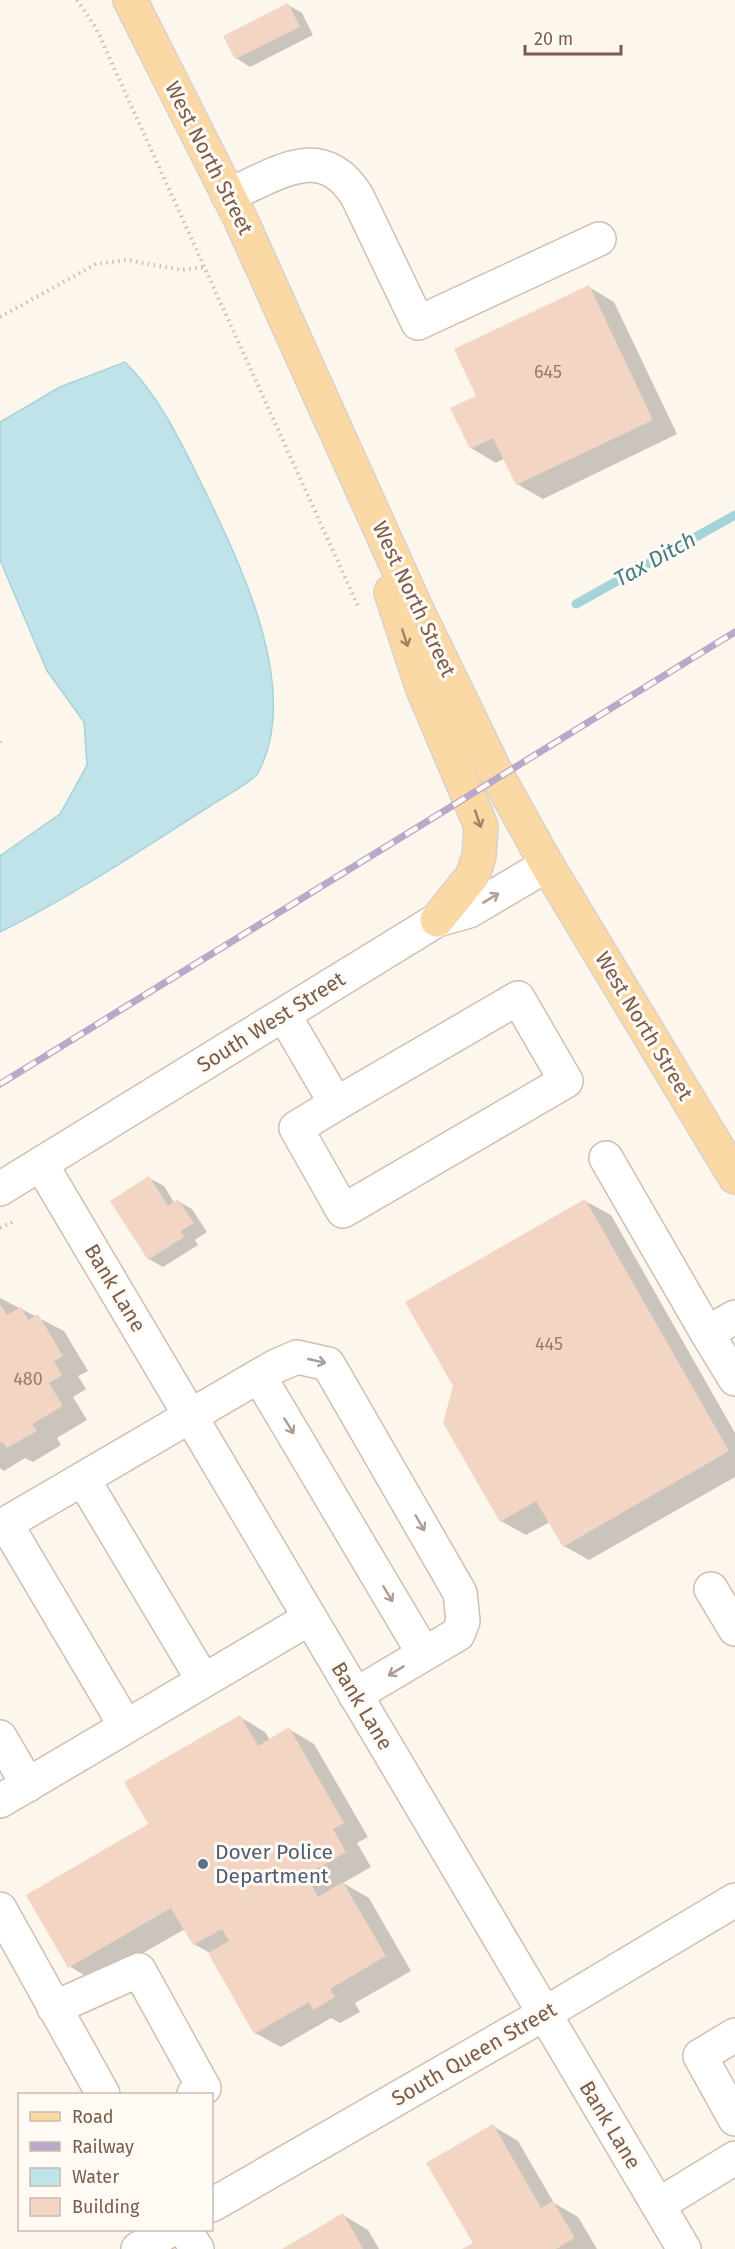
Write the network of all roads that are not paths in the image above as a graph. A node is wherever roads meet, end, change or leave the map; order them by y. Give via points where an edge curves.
1 (130, 0) edge
2 (228, 195) junction
3 (600, 239) dead end
4 (359, 481) junction
5 (548, 866) junction
6 (437, 920) junction
7 (284, 1015) junction
8 (336, 1104) junction
9 (606, 1158) dead end
10 (41, 1164) junction
11 (734, 1173) edge
12 (0, 1190) edge
13 (735, 1317) edge
14 (707, 1333) junction
15 (259, 1376) junction
16 (735, 1379) edge
17 (190, 1416) junction
18 (83, 1479) junction
19 (3, 1525) edge
20 (711, 1588) dead end
21 (310, 1618) junction
22 (735, 1629) edge
23 (424, 1654) junction
24 (203, 1680) junction
25 (355, 1695) junction
26 (125, 1725) junction
27 (0, 1737) edge
28 (28, 1785) junction
29 (0, 1801) edge
30 (735, 1900) edge
31 (0, 1909) edge
32 (54, 2008) junction
33 (544, 2014) junction
34 (735, 2035) edge
35 (102, 2093) edge
36 (196, 2093) edge
37 (735, 2118) edge
38 (735, 2158) edge
39 (213, 2204) edge
40 (658, 2205) junction
41 (167, 2231) edge
42 (186, 2231) edge
43 (138, 2249) edge
44 (197, 2249) edge
45 (684, 2249) edge

1 - 2 main road, West North Street
2 - 3 street via 309,164 327,166 345,177 418,323
2 - 4 main road, West North Street
4 - 5 main road, West North Street via 498,777
4 -> 6 main road via 404,637 481,826 473,876
6 -> 5 street, South West Street via 469,911
5 - 11 main road, West North Street
6 - 7 street, South West Street
7 - 8 street
7 - 10 street, South West Street
8 - 8 street via 518,998 566,1081 343,1211 296,1128
9 - 14 street
10 - 12 street, South West Street
10 - 17 street, Bank Lane
13 - 14 street
14 - 16 street
15 - 17 street
15 -> 23 street
15 -> 23 street via 297,1357 327,1364 460,1593 463,1621 458,1634
17 - 18 street
17 - 21 street, Bank Lane
18 - 19 street
18 - 24 street
19 - 26 street
20 - 22 street
21 - 24 street
21 - 25 street, Bank Lane
23 -> 25 street
24 - 26 street
25 - 33 street, Bank Lane
26 - 28 street
27 - 28 street
28 - 29 street
30 - 33 street, South Queen Street
31 - 32 street
32 - 35 street
32 - 36 street via 139,1970 204,2088
33 - 39 street, South Queen Street
33 - 40 street, Bank Lane
34 - 37 street via 700,2056
38 - 40 street
40 - 45 street, Bank Lane
41 - 43 street
42 - 44 street

